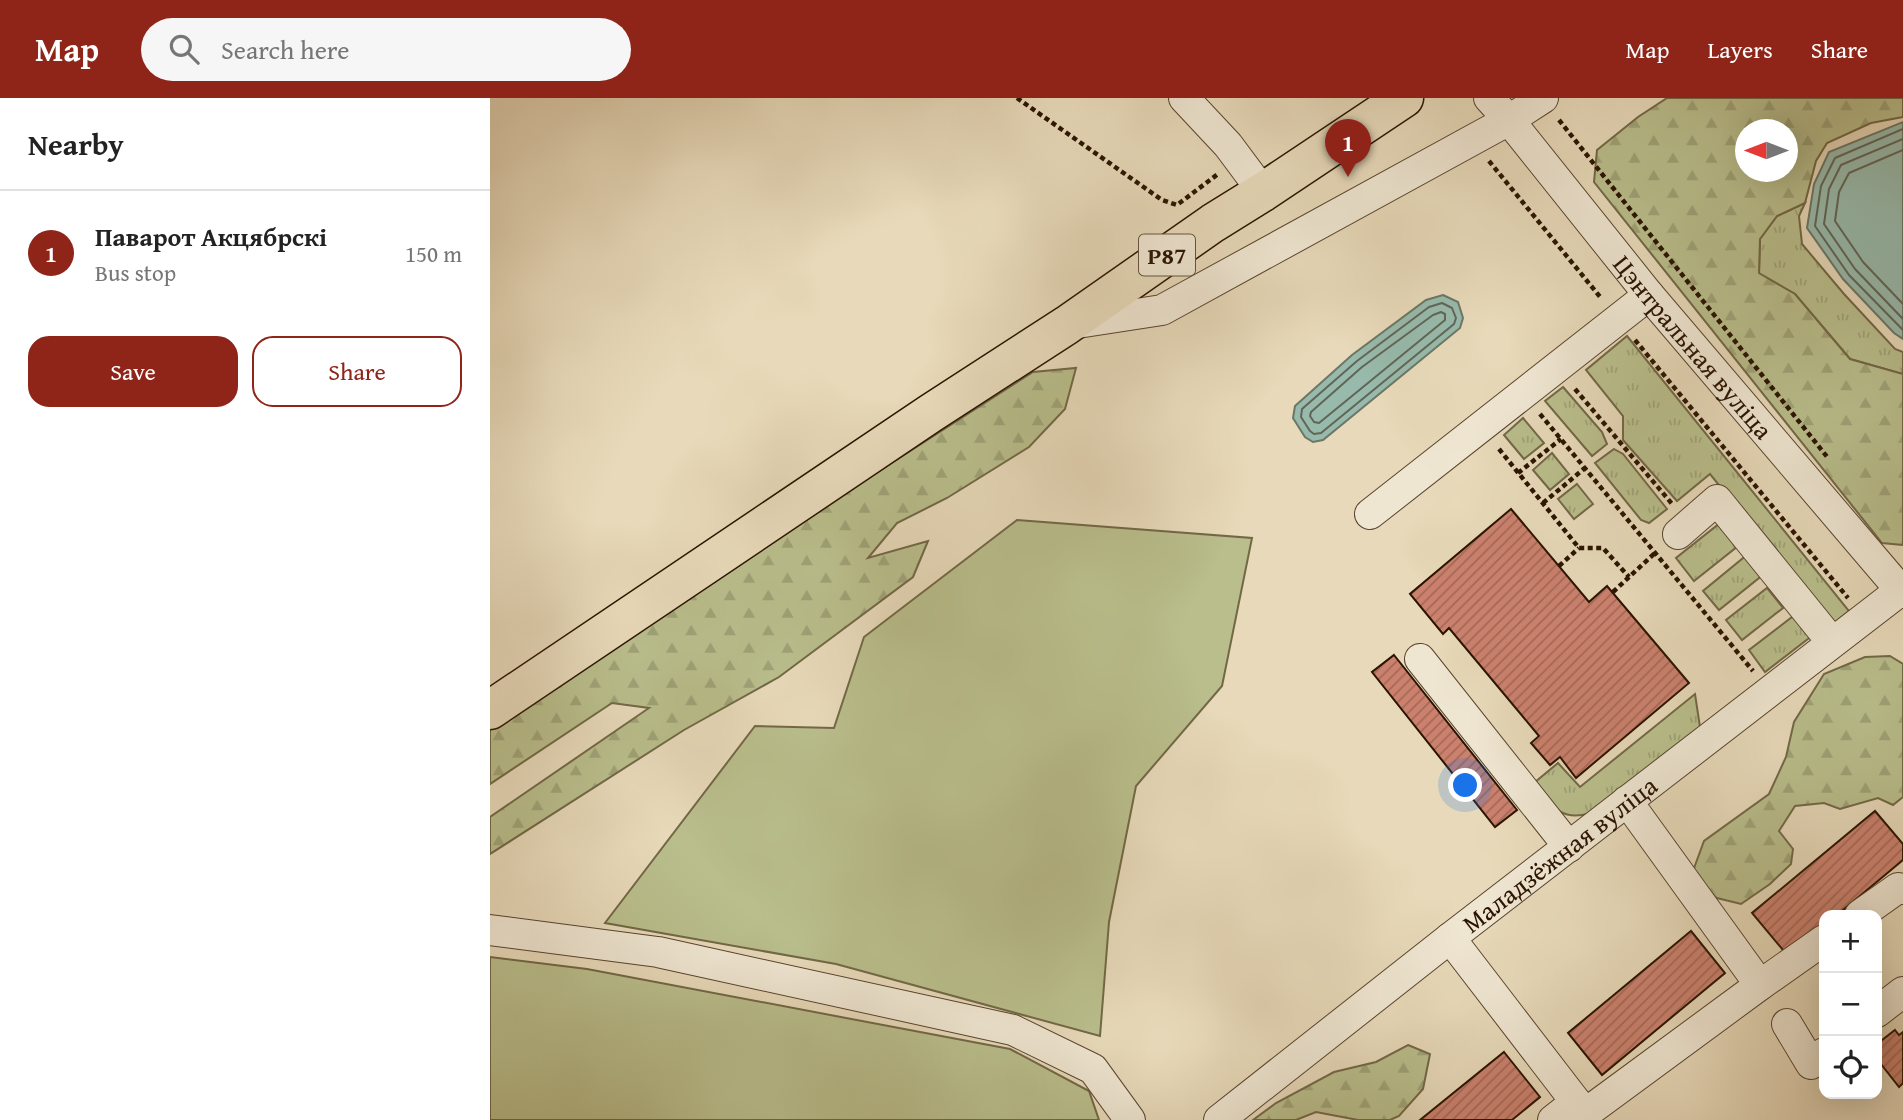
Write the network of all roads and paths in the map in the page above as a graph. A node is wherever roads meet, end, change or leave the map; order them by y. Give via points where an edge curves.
1 (1017, 98) edge
2 (1184, 98) edge
3 (1404, 98) edge
4 (1489, 98) edge
5 (1542, 98) edge
6 (1509, 120) junction
7 (1472, 141) junction
8 (1239, 160) junction
9 (1263, 192) junction
10 (1649, 295) junction
11 (1618, 320) junction
12 (1067, 325) junction
13 (1556, 367) junction
14 (1523, 393) junction
15 (1481, 426) junction
16 (1561, 439) junction
17 (1834, 466) dead end
18 (1585, 468) junction
19 (1518, 473) junction
20 (1543, 503) junction
21 (1370, 514) dead end
22 (1684, 529) junction
23 (1579, 548) junction
24 (1655, 553) junction
25 (1559, 566) dead end
26 (1629, 577) junction
27 (1613, 592) dead end
28 (1902, 592) edge
29 (1865, 617) junction
30 (1832, 642) junction
31 (1420, 659) dead end
32 (1769, 691) junction
33 (490, 710) edge
34 (1627, 801) junction
35 (1569, 847) junction
36 (1903, 888) edge
37 (1867, 910) edge
38 (490, 930) edge
39 (1450, 938) junction
40 (1819, 944) edge
41 (1760, 985) junction
42 (1903, 992) edge
43 (1882, 1008) edge
44 (1787, 1024) dead end
45 (1819, 1057) edge
46 (1574, 1115) edge
47 (1130, 1120) edge
48 (1219, 1120) edge

1 - 8 path via 1162,200 1177,205
2 - 8 street
3 - 9 main road, Р87
4 - 6 street, Цэнтральная вуліца
5 - 6 street
5 - 17 path
6 - 7 street
6 - 10 street, Цэнтральная вуліца
7 - 11 path
7 - 12 street via 1162,310
8 - 9 street
9 - 12 main road, Р87
10 - 11 street
10 - 28 street, Цэнтральная вуліца
11 - 13 street
11 - 29 path
12 - 33 main road, Р87
13 - 14 street
13 - 22 path
14 - 15 street
14 - 16 path
15 - 19 path
15 - 21 street
16 - 18 path
16 - 19 path
18 - 20 path
18 - 24 path
19 - 20 path
20 - 23 path
22 - 24 path
22 - 30 street via 1717,500
23 - 25 path
23 - 26 path via 1603,548
24 - 26 path
24 - 32 path
26 - 27 path
28 - 29 street, Маладзёжная вуліца
29 - 30 street, Маладзёжная вуліца
30 - 32 street, Маладзёжная вуліца
31 - 35 street
32 - 34 street, Маладзёжная вуліца
34 - 35 street, Маладзёжная вуліца
34 - 41 street
35 - 39 street, Маладзёжная вуліца
36 - 37 street
38 - 47 street via 658,952 1013,1030 1093,1069
39 - 46 street
39 - 48 street, Маладзёжная вуліца
40 - 41 street
41 - 46 street
42 - 43 street
44 - 45 street via 1811,1063

